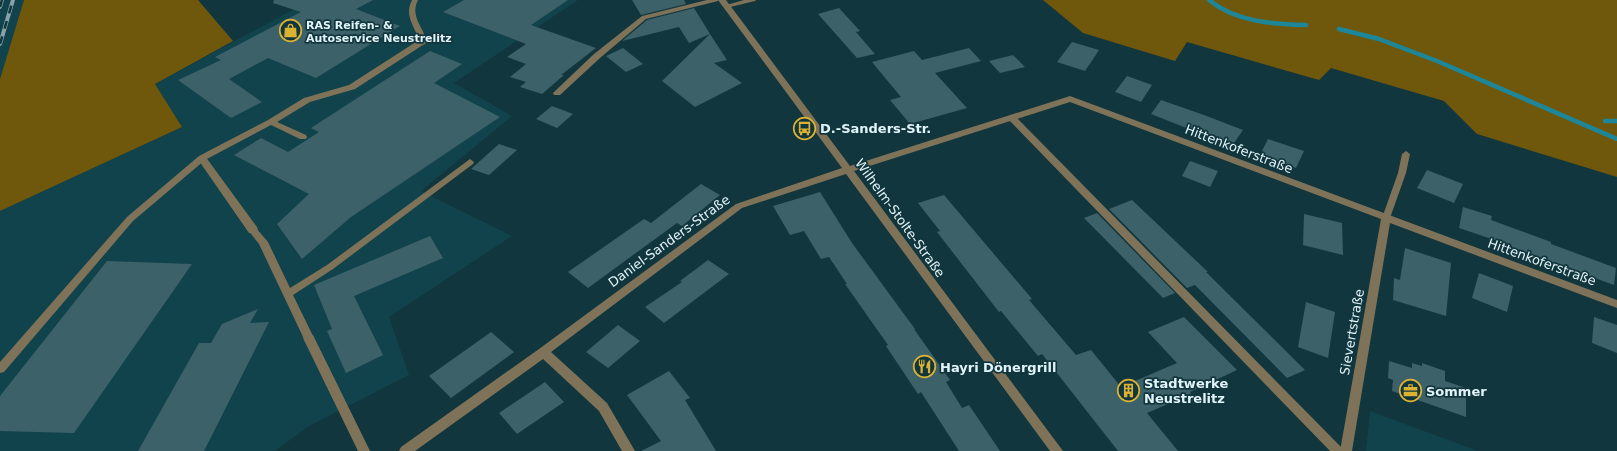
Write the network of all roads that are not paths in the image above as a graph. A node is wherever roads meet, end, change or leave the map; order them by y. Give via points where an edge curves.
1 (415, 0) edge
2 (716, 0) edge
3 (752, 0) edge
4 (724, 3) edge
5 (556, 93) dead end
6 (1012, 118) junction
7 (271, 122) junction
8 (303, 137) dead end
9 (1406, 154) dead end
10 (202, 158) junction
11 (470, 162) dead end
12 (848, 169) junction
13 (1386, 218) junction
14 (253, 230) joint
15 (288, 294) junction
16 (1617, 304) edge
17 (309, 338) joint
18 (543, 352) junction
19 (0, 369) edge
20 (364, 451) edge
21 (405, 451) edge
22 (629, 451) edge
23 (1058, 451) edge
24 (1337, 451) edge
25 (1346, 451) edge

1 - 7 lane via 412,5 413,23 422,34 423,41 352,88 307,100
2 - 5 lane via 644,17
3 - 4 lane
4 - 12 street, Wilhelm-Stolte-Straße
6 - 12 street, Hittenkoferstraße
6 - 13 street, Hittenkoferstraße via 1070,99
6 - 24 lane
7 - 8 lane
7 - 10 lane
9 - 13 lane
10 - 14 street
10 - 19 lane via 130,219
11 - 15 lane
12 - 18 street, Daniel-Sanders-Straße via 739,206
12 - 23 street, Wilhelm-Stolte-Straße via 969,336
13 - 16 street, Hittenkoferstraße
13 - 25 street, Sievertstraße
14 - 15 lane via 263,242
15 - 17 lane
17 - 20 street
18 - 21 street, Daniel-Sanders-Straße
18 - 22 street via 603,407

